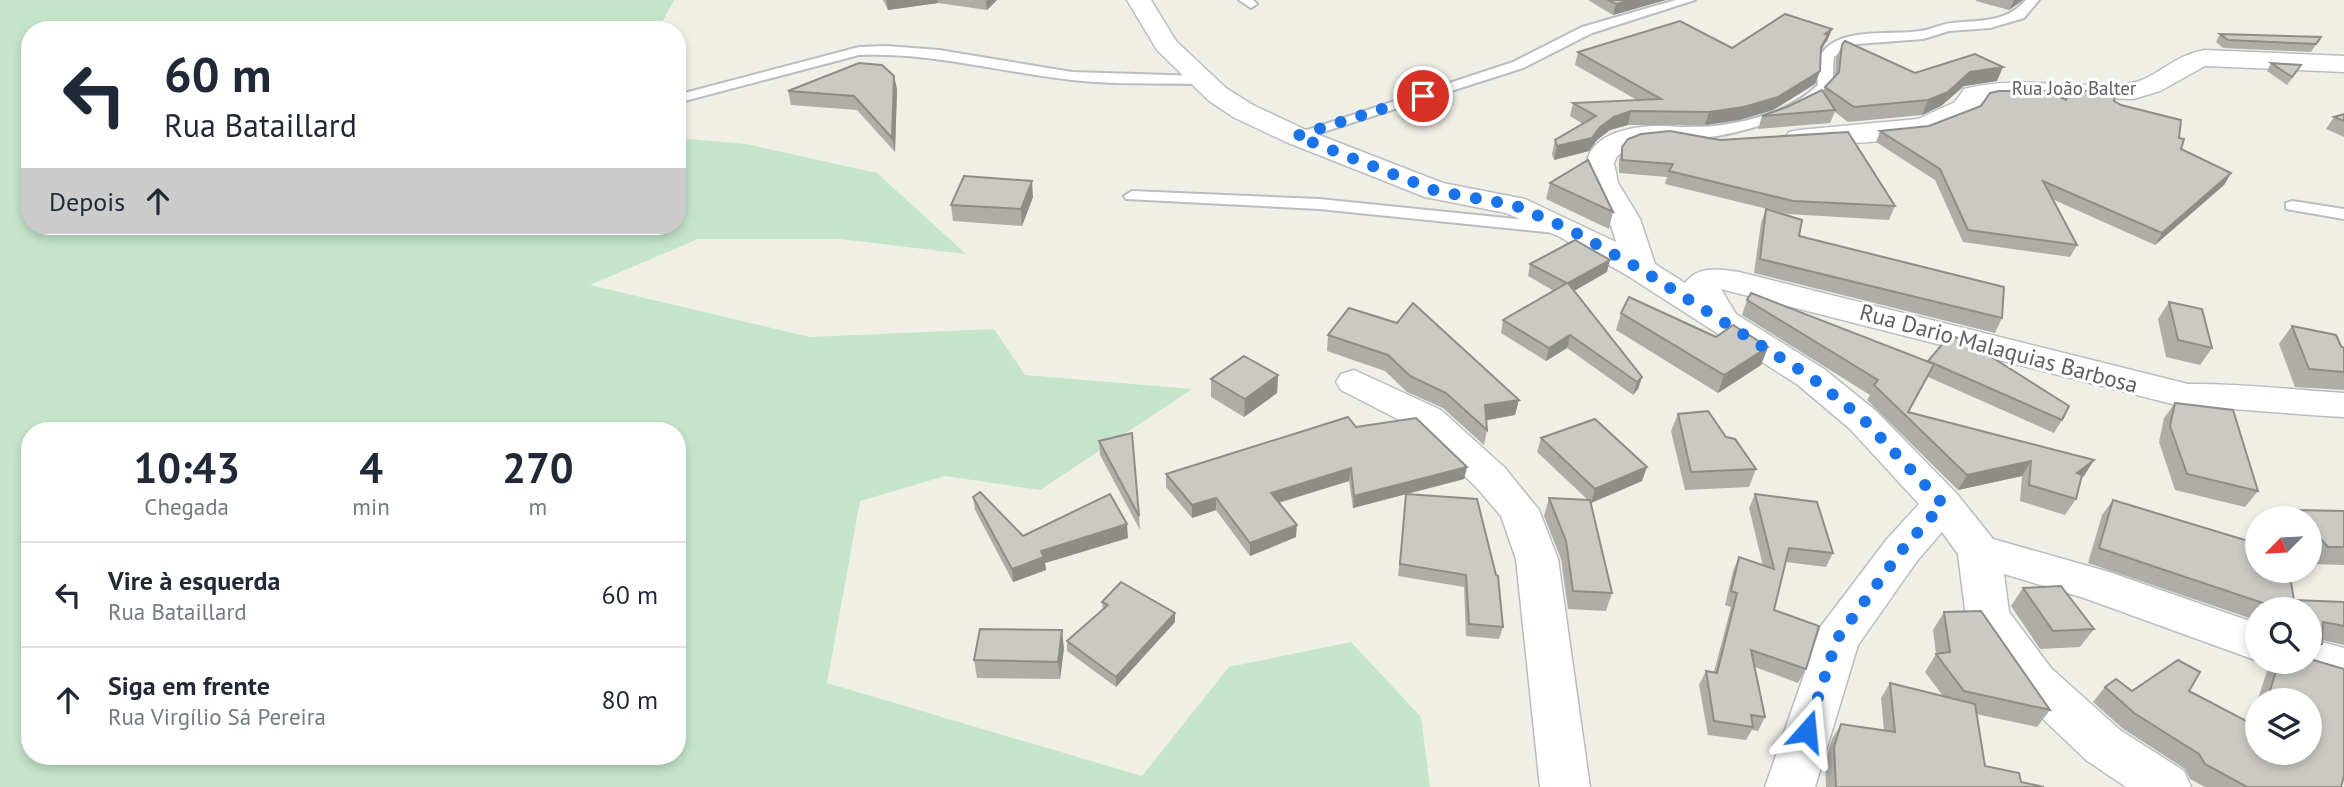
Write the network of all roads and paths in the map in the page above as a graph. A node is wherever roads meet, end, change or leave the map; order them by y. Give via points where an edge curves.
1 (1139, 0) edge
2 (1689, 0) edge
3 (2033, 0) edge
4 (2344, 64) edge
5 (1201, 80) junction
6 (686, 97) edge
7 (1666, 133) junction
8 (1296, 136) junction
9 (1132, 196) dead end
10 (2292, 206) dead end
11 (2344, 214) edge
12 (1571, 230) junction
13 (1640, 269) junction
14 (1724, 322) junction
15 (1354, 382) dead end
16 (2344, 405) edge
17 (1943, 504) junction
18 (1979, 551) junction
19 (2245, 638) edge
20 (2322, 661) edge
21 (2344, 667) edge
22 (1565, 787) edge
23 (1790, 787) edge
24 (2166, 787) edge

1 - 5 street via 1166,45
2 - 8 lane via 1587,30 1518,65
3 - 7 lane via 2020,15 1990,24 1840,45 1828,55 1825,86 1811,100 1704,134
4 - 7 street, Rua João Balter via 2208,58 2192,60 2157,84 2135,91 1996,89 1973,95 1965,108 1923,127 1747,141
5 - 6 lane via 1072,76 889,48 859,51
5 - 8 street via 1243,111
7 - 13 street, Rua João Balter via 1632,136 1613,144 1602,159 1601,178 1622,214
8 - 12 street via 1436,191 1514,205
9 - 12 lane via 1319,204
10 - 11 lane
12 - 13 street
13 - 14 street
14 - 16 street, Rua Dario Malaquias Barbosa via 1701,284 1713,278 2188,396 2240,395
14 - 17 street via 1811,377 1863,419
15 - 22 street via 1428,419 1519,510 1537,559
17 - 18 street
17 - 23 street via 1902,550 1837,639
18 - 19 street via 2094,584
18 - 24 street via 1988,617 2035,682 2104,745
20 - 21 street

